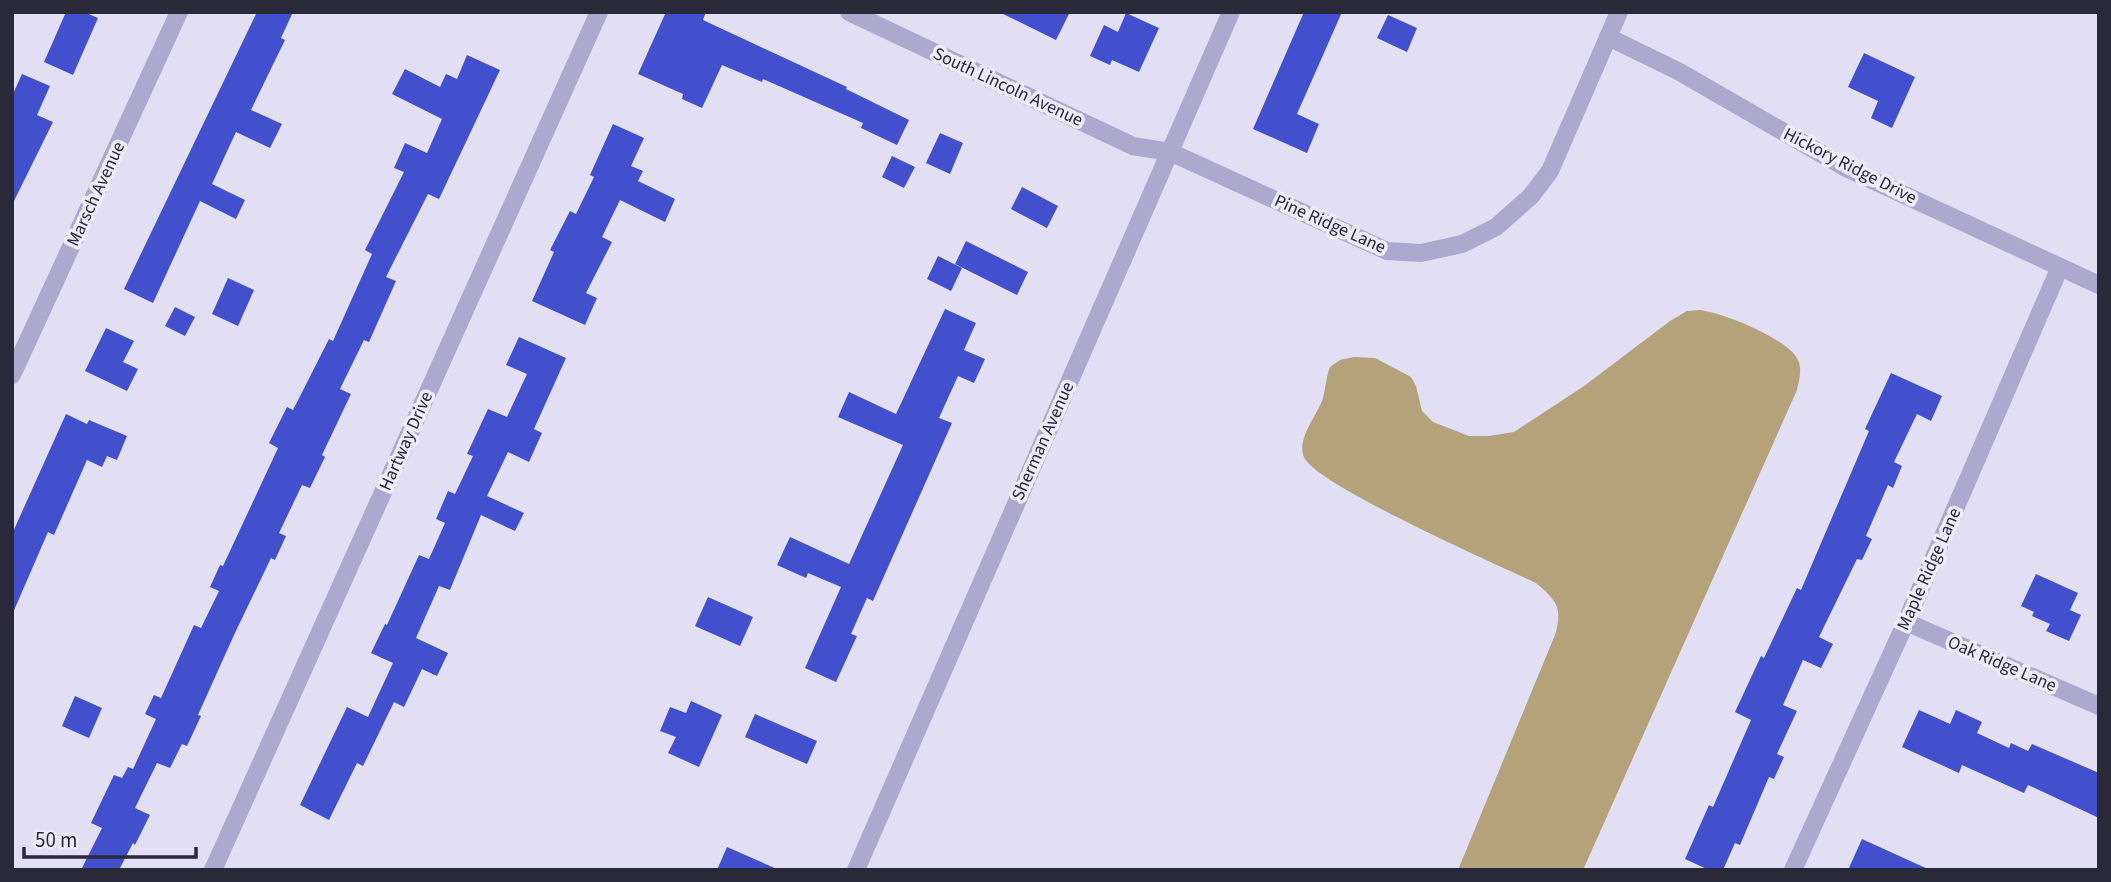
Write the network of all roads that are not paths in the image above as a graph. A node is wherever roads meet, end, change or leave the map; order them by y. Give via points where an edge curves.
1 (179, 12) edge
2 (600, 12) edge
3 (849, 12) edge
4 (1231, 12) edge
5 (1619, 12) edge
6 (1608, 37) junction
7 (1170, 152) junction
8 (2060, 267) junction
9 (2099, 285) edge
10 (12, 375) edge
11 (1906, 622) junction
12 (2099, 706) edge
13 (213, 870) edge
14 (856, 870) edge
15 (1793, 870) edge

1 - 10 street, Marsch Avenue
2 - 13 street, Hartway Drive
3 - 7 street, South Lincoln Avenue via 1133,146
4 - 7 street, Sherman Avenue
5 - 6 street, Pine Ridge Lane
6 - 7 street, Pine Ridge Lane via 1544,179 1496,227 1462,244 1421,253 1387,251
6 - 8 street, Hickory Ridge Drive via 1678,71 1846,168
7 - 14 street, Sherman Avenue
8 - 9 street, Hickory Ridge Drive
8 - 11 street, Maple Ridge Lane
11 - 12 street, Oak Ridge Lane
11 - 15 street, Maple Ridge Lane

